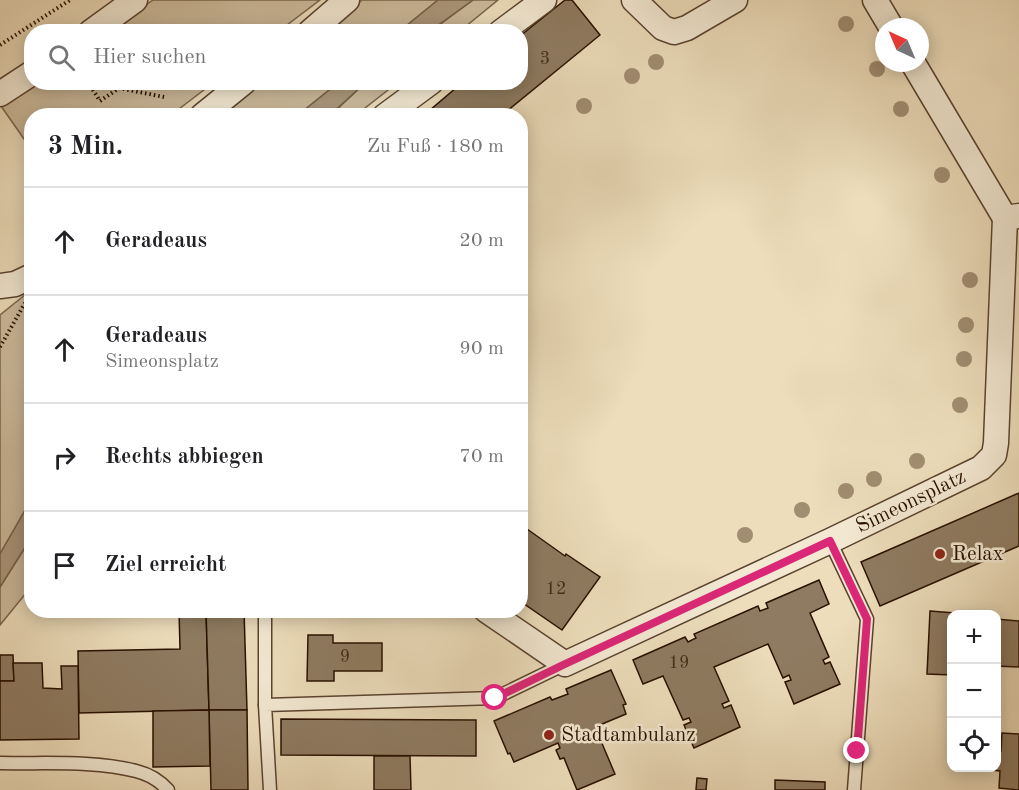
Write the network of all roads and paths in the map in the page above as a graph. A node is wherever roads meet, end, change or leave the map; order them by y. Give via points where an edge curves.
1 (70, 0) edge
2 (135, 0) edge
3 (347, 0) edge
4 (544, 0) edge
5 (634, 0) edge
6 (735, 0) edge
7 (875, 0) edge
8 (886, 18) edge
9 (33, 24) edge
10 (102, 24) edge
11 (319, 24) edge
12 (512, 24) edge
13 (24, 30) edge
14 (0, 45) edge
15 (919, 72) edge
16 (24, 78) edge
17 (93, 90) edge
18 (116, 90) edge
19 (129, 90) edge
20 (234, 90) edge
21 (421, 90) edge
22 (0, 94) edge
23 (164, 97) dead end
24 (212, 108) edge
25 (397, 108) edge
26 (1012, 217) edge
27 (0, 286) edge
28 (24, 287) edge
29 (24, 298) edge
30 (0, 346) edge
31 (830, 541) junction
32 (266, 618) edge
33 (498, 618) edge
34 (565, 664) junction
35 (266, 705) junction
36 (0, 763) edge
37 (168, 790) edge
38 (270, 790) edge
39 (854, 790) edge

1 - 9 path
2 - 10 street
3 - 11 street
4 - 12 street
5 - 6 street via 663,28 674,32
7 - 8 street
13 - 14 path
15 - 26 street, Simeonsplatz
16 - 22 street
17 - 18 path via 100,101
19 - 23 path
20 - 24 street
21 - 25 street
26 - 31 street, Simeonsplatz via 994,455 981,468
27 - 28 street
29 - 30 path
31 - 34 street, Simeonsplatz
31 - 39 lane via 867,619
32 - 35 lane
33 - 34 street
34 - 35 lane via 495,698
35 - 38 lane
36 - 37 lane via 104,765 138,772

